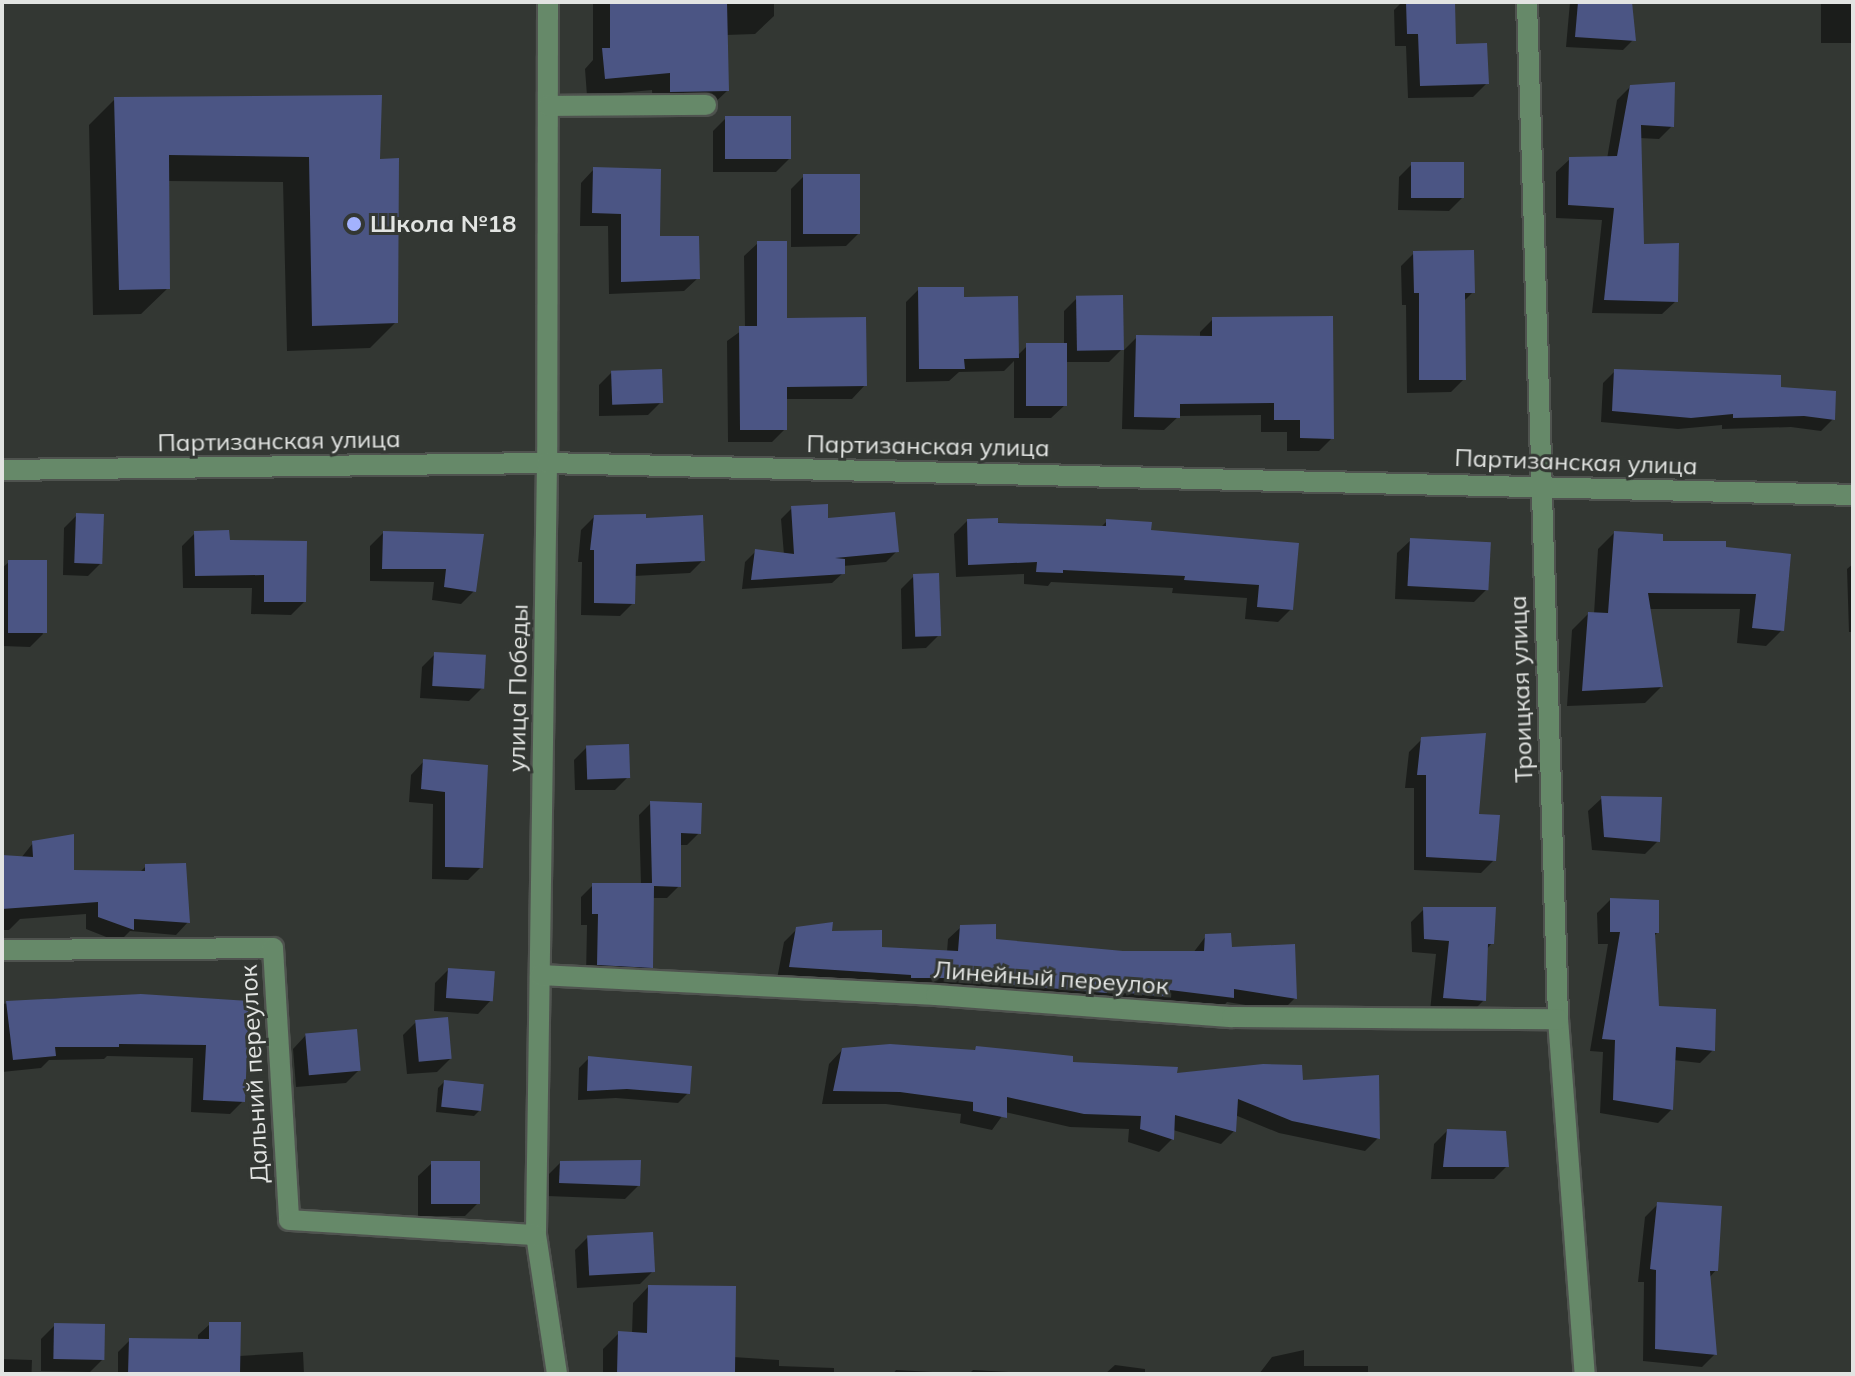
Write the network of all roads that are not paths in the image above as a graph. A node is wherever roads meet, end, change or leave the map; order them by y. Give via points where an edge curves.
1 (548, 2) edge
2 (1527, 2) edge
3 (706, 105) dead end
4 (548, 106) junction
5 (547, 463) junction
6 (2, 470) edge
7 (1541, 486) junction
8 (1853, 495) edge
9 (2, 950) edge
10 (540, 975) junction
11 (1558, 1019) junction
12 (536, 1235) junction
13 (557, 1374) edge
14 (1585, 1374) edge

1 - 4 street, улица Победы
2 - 7 street, Троицкая улица
3 - 4 street
4 - 5 street, улица Победы
5 - 6 street, Партизанская улица
5 - 7 street, Партизанская улица
5 - 10 street, улица Победы
7 - 8 street, Партизанская улица
7 - 11 street, Троицкая улица
9 - 12 street, Дальний переулок via 273,948 289,1220
10 - 11 street, Линейный переулок via 936,995 1232,1017
10 - 12 street, улица Победы
11 - 14 street, Троицкая улица
12 - 13 street, улица Победы

